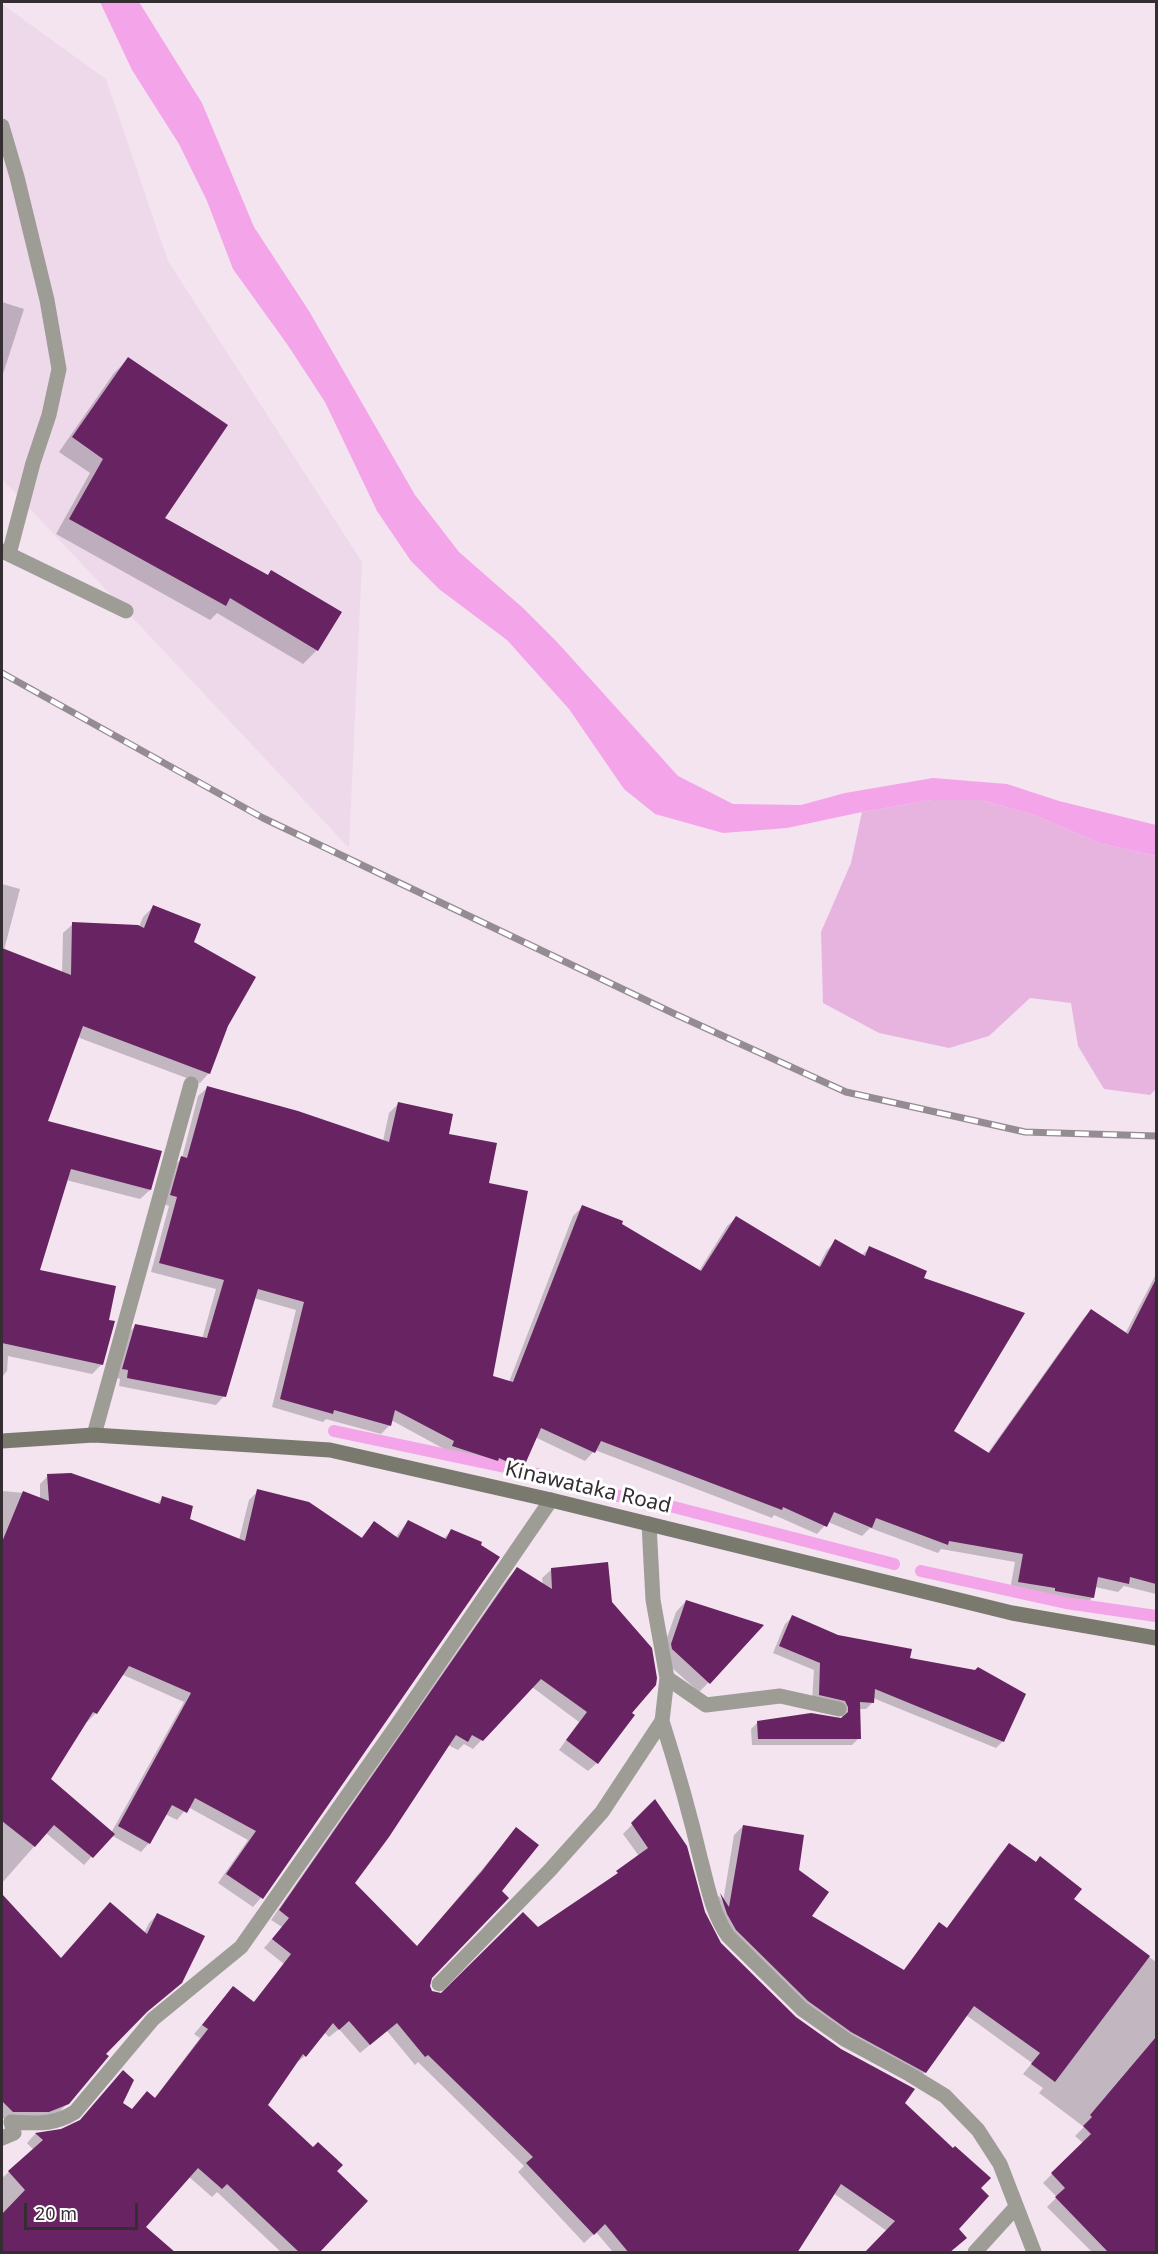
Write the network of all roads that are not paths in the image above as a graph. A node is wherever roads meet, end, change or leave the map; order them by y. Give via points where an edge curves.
1 (2, 126) edge
2 (5, 553) edge
3 (126, 611) dead end
4 (191, 1083) dead end
5 (94, 1435) junction
6 (2, 1441) edge
7 (550, 1500) junction
8 (649, 1524) junction
9 (1156, 1638) edge
10 (667, 1678) junction
11 (839, 1709) dead end
12 (662, 1721) junction
13 (439, 1984) dead end
14 (2, 2138) edge
15 (1016, 2207) junction
16 (975, 2253) edge
17 (1034, 2253) edge

1 - 2 street via 47,300 59,369 49,416
2 - 3 street
4 - 5 street
5 - 6 street, Kinawataka Road
5 - 7 street, Kinawataka Road via 330,1450
7 - 8 street, Kinawataka Road
7 - 14 street via 241,1947 153,2019 75,2112 46,2123 11,2122 14,2133
8 - 9 street, Kinawataka Road via 1012,1613
8 - 10 street via 653,1600
10 - 11 street via 706,1705 780,1696
10 - 12 street
12 - 13 street via 602,1812
12 - 15 street via 706,1883 728,1936 802,2009 846,2040 945,2096 978,2130 1000,2164
15 - 16 street
15 - 17 street

